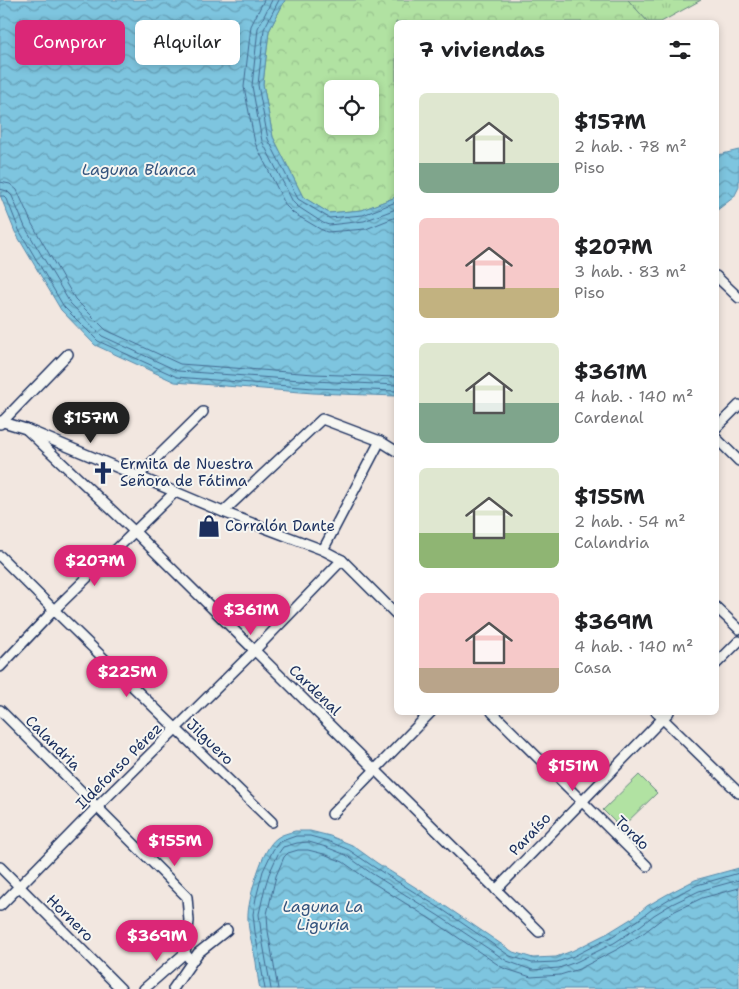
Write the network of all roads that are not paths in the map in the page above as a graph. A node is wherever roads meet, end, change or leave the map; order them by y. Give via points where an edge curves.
1 (719, 279) edge
2 (739, 298) edge
3 (68, 354) dead end
4 (739, 405) edge
5 (203, 412) dead end
6 (1, 422) edge
7 (719, 425) edge
8 (26, 429) junction
9 (380, 441) junction
10 (719, 441) edge
11 (394, 451) edge
12 (739, 461) edge
13 (138, 476) junction
14 (175, 492) junction
15 (223, 512) junction
16 (135, 532) junction
17 (323, 550) junction
18 (0, 556) edge
19 (342, 560) junction
20 (719, 609) edge
21 (54, 610) junction
22 (394, 612) edge
23 (739, 629) edge
24 (739, 641) edge
25 (254, 650) junction
26 (719, 661) edge
27 (0, 667) edge
28 (0, 710) edge
29 (428, 715) edge
30 (495, 715) edge
31 (663, 715) edge
32 (176, 729) junction
33 (376, 770) junction
34 (739, 793) edge
35 (581, 802) junction
36 (98, 806) junction
37 (332, 814) dead end
38 (272, 822) dead end
39 (647, 866) dead end
40 (0, 867) edge
41 (20, 887) junction
42 (496, 890) junction
43 (0, 906) edge
44 (227, 930) dead end
45 (539, 932) dead end
46 (185, 953) junction
47 (192, 962) junction
48 (121, 989) edge
49 (144, 989) edge
50 (173, 989) edge

1 - 2 street
3 - 6 street
4 - 7 street
5 - 13 street
6 - 8 street
8 - 13 street
8 - 16 street, Cardenal
9 - 11 street
9 - 15 street via 322,419
9 - 17 street
10 - 12 street
13 - 14 street
14 - 15 street
14 - 16 street
15 - 17 street
16 - 21 street
16 - 25 street, Cardenal
17 - 19 street
18 - 21 street, Jilguero
19 - 22 street
19 - 25 street, Ildefonso Pérez
20 - 23 street
21 - 27 street
21 - 32 street, Jilguero
24 - 26 street
25 - 32 street, Ildefonso Pérez
25 - 33 street, Cardenal
28 - 36 street, Calandria
29 - 33 street
30 - 35 street, Tordo
31 - 34 street
31 - 35 street, Paraíso
32 - 36 street, Ildefonso Pérez
32 - 38 street, Jilguero
33 - 37 street
33 - 42 street, Cardenal
35 - 39 street, Tordo
35 - 42 street, Paraíso
36 - 41 street, Ildefonso Pérez
36 - 46 street, Calandria via 188,897
40 - 41 street, Hornero
41 - 43 street, Ildefonso Pérez
41 - 48 street, Hornero
42 - 45 street, Cardenal
44 - 47 street via 198,953
46 - 47 street
46 - 49 street
47 - 50 street

